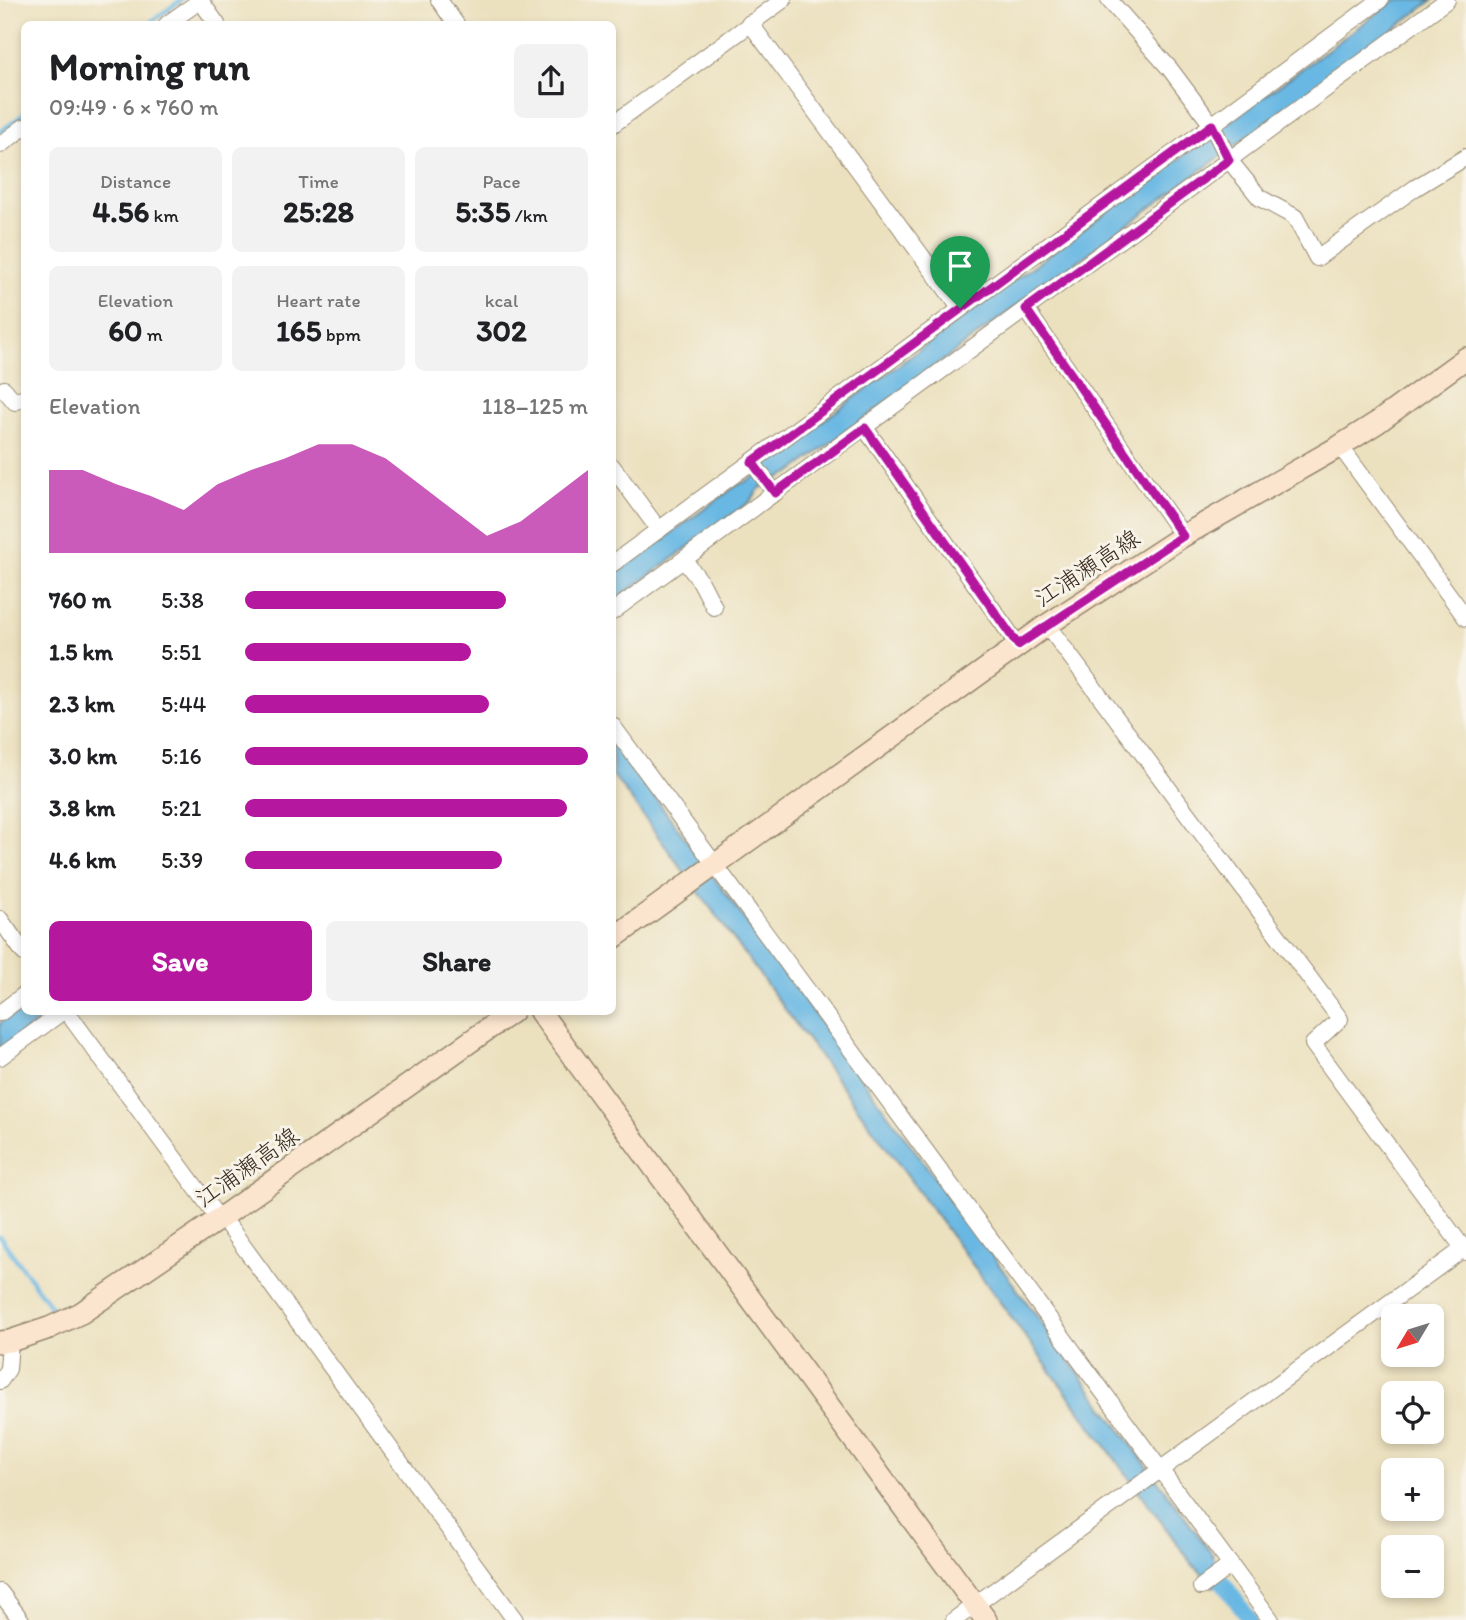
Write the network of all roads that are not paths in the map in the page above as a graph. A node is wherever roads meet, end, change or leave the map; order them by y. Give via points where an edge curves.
1 (201, 0) edge
2 (439, 0) edge
3 (783, 0) edge
4 (1109, 0) edge
5 (1380, 0) edge
6 (1447, 0) edge
7 (171, 21) edge
8 (215, 21) edge
9 (454, 21) edge
10 (750, 23) junction
11 (616, 122) edge
12 (1212, 125) junction
13 (21, 129) edge
14 (0, 145) edge
15 (1466, 157) edge
16 (1229, 160) junction
17 (960, 308) junction
18 (1026, 309) junction
19 (1466, 358) edge
20 (1, 388) edge
21 (21, 400) edge
22 (865, 428) junction
23 (1340, 446) junction
24 (616, 471) edge
25 (764, 478) junction
26 (659, 530) junction
27 (1183, 536) junction
28 (684, 560) junction
29 (616, 561) edge
30 (714, 607) dead end
31 (616, 609) edge
32 (1466, 618) edge
33 (1047, 625) junction
34 (1018, 645) junction
35 (616, 731) edge
36 (713, 866) junction
37 (0, 919) edge
38 (616, 936) edge
39 (21, 949) edge
40 (21, 997) edge
41 (0, 1013) edge
42 (61, 1015) edge
43 (67, 1015) edge
44 (508, 1015) edge
45 (542, 1015) edge
46 (0, 1057) edge
47 (221, 1218) junction
48 (1465, 1250) edge
49 (5, 1342) edge
50 (0, 1381) edge
51 (1158, 1471) junction
52 (1227, 1568) junction
53 (1205, 1584) dead end
54 (0, 1592) edge
55 (980, 1613) edge
56 (21, 1620) edge
57 (515, 1620) edge
58 (954, 1620) edge
59 (1271, 1620) edge

1 - 7 street
1 - 8 street
2 - 9 street
3 - 10 street
4 - 12 street
5 - 12 street
6 - 16 street
10 - 11 street
10 - 17 street
12 - 16 street
12 - 17 street
13 - 14 street
15 - 16 street via 1317,258 1295,217 1260,198
16 - 18 street
17 - 25 street
18 - 22 street
18 - 27 street
19 - 23 main road, 江浦瀬高線
20 - 21 street via 15,402
22 - 25 street
22 - 34 street
23 - 27 main road, 江浦瀬高線
23 - 32 street
24 - 26 street
25 - 26 street
25 - 28 street
26 - 29 street
27 - 33 main road, 江浦瀬高線
28 - 30 street
28 - 31 street
33 - 34 main road, 江浦瀬高線
33 - 48 street via 1340,1019 1313,1044
34 - 36 main road, 江浦瀬高線
35 - 36 street
36 - 38 main road, 江浦瀬高線
36 - 51 street
37 - 39 street
40 - 41 street
42 - 46 street
43 - 47 street
44 - 47 main road, 江浦瀬高線
45 - 55 main road
47 - 49 main road, 江浦瀬高線 via 81,1313
47 - 57 street
48 - 51 street
49 - 50 street via 8,1369
51 - 52 street
51 - 55 street
52 - 53 street
52 - 59 street
54 - 56 street
55 - 58 street

